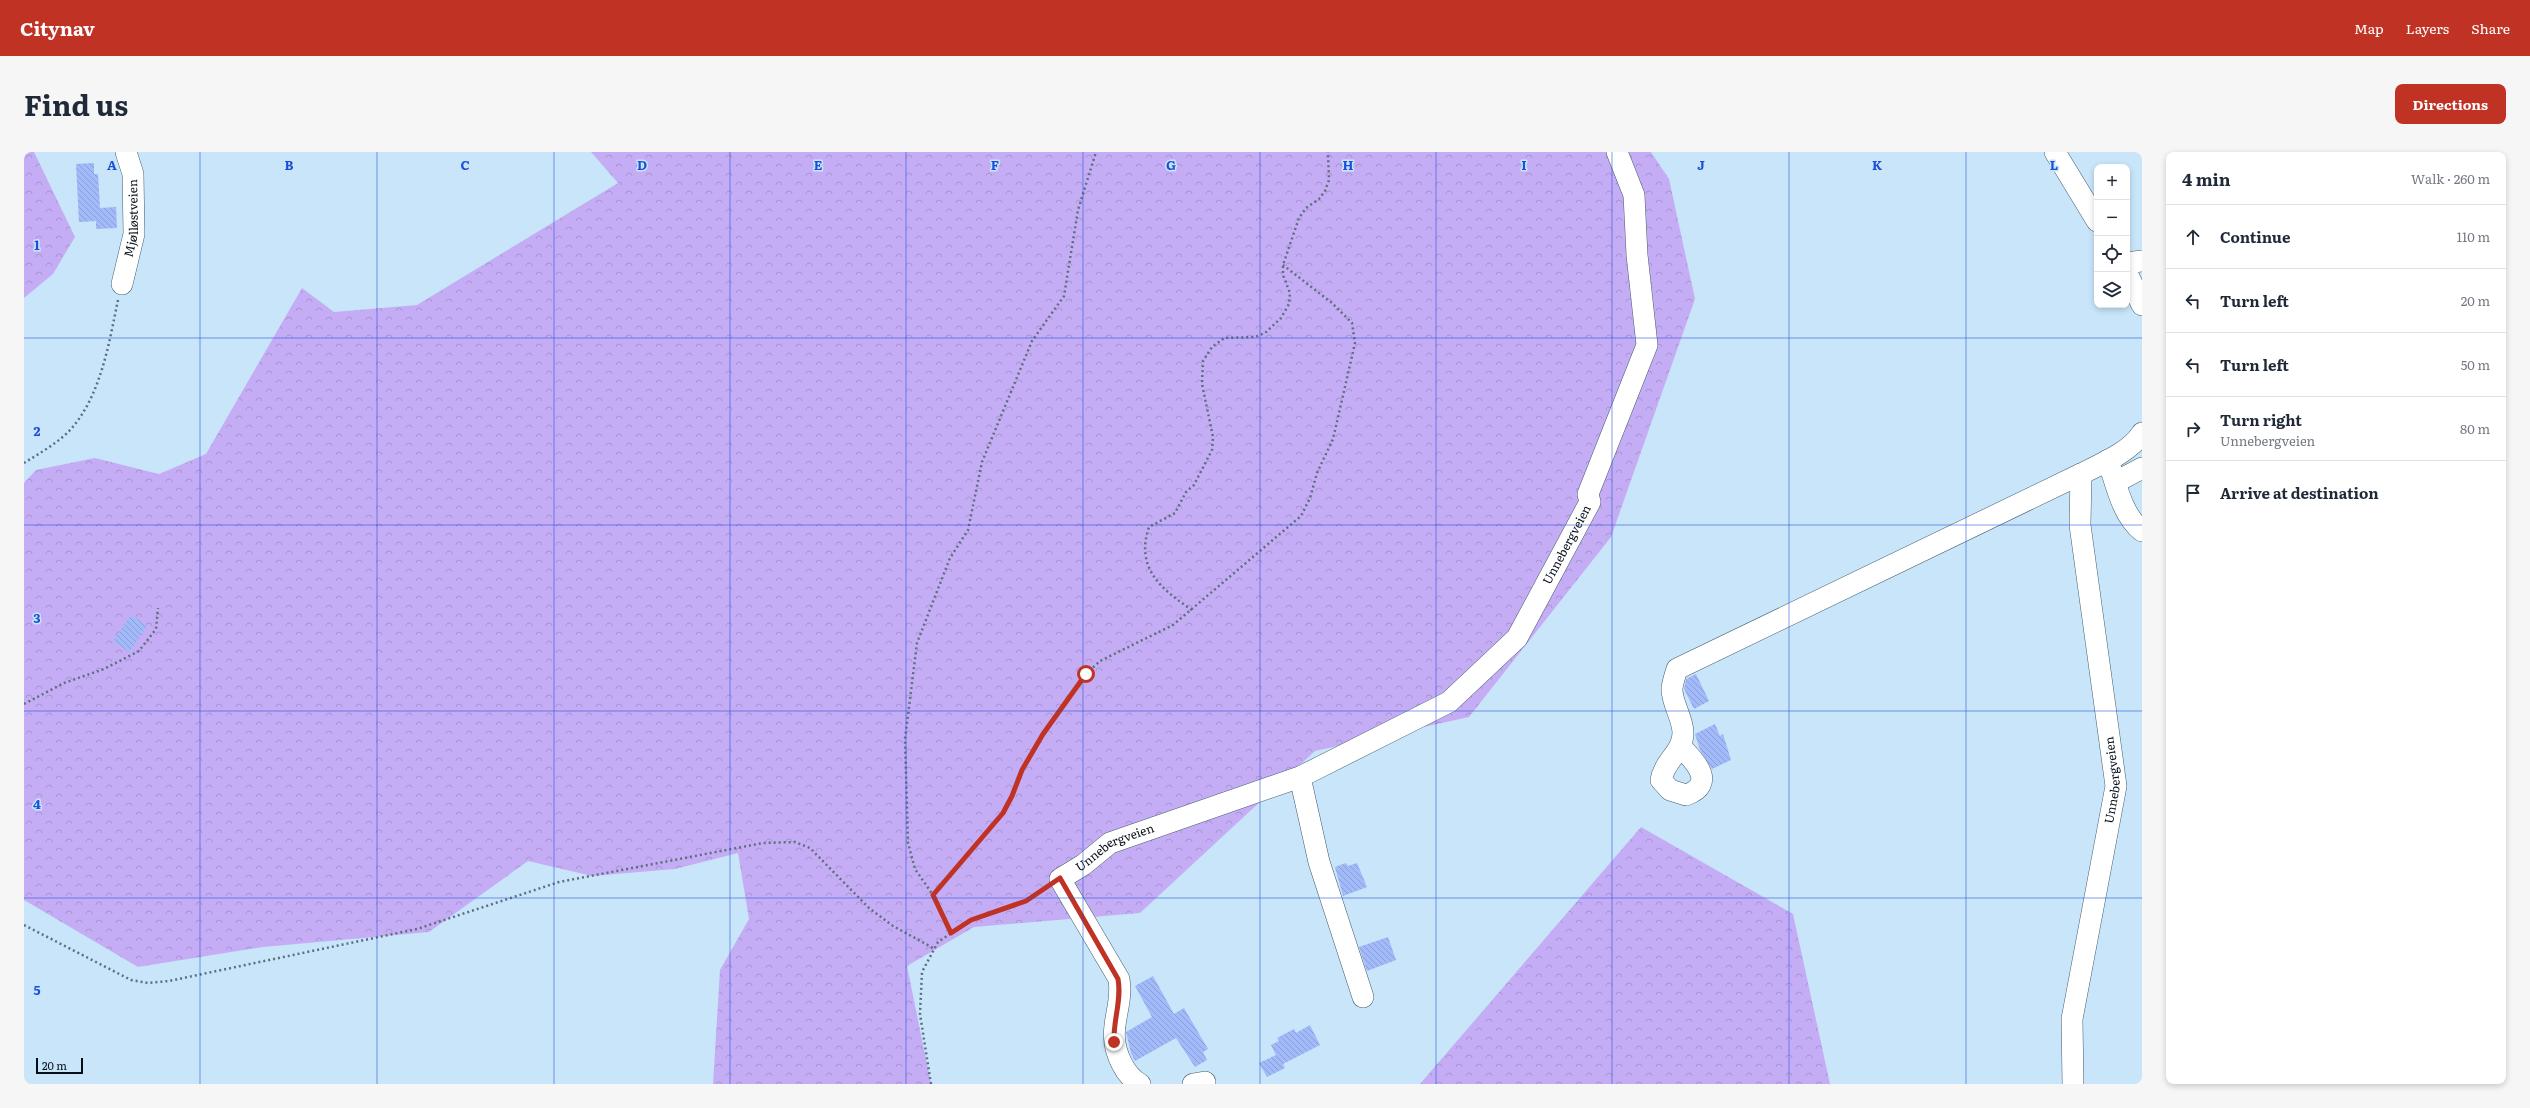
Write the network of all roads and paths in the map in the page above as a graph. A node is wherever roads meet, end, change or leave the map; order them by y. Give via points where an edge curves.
1 (126, 152) edge
2 (1096, 152) edge
3 (1328, 152) edge
4 (1617, 152) edge
5 (2055, 152) edge
6 (2094, 216) edge
7 (2142, 261) edge
8 (2130, 263) edge
9 (1283, 265) junction
10 (2130, 279) edge
11 (122, 284) joint
12 (2142, 305) edge
13 (2142, 433) edge
14 (2108, 460) junction
15 (24, 463) edge
16 (2142, 468) edge
17 (2081, 474) junction
18 (2116, 482) junction
19 (2142, 531) edge
20 (158, 608) dead end
21 (1192, 610) junction
22 (24, 704) edge
23 (1680, 747) dead end
24 (1300, 777) junction
25 (1060, 878) junction
26 (933, 895) junction
27 (24, 925) edge
28 (951, 933) junction
29 (935, 949) junction
30 (1363, 997) dead end
31 (931, 1084) edge
32 (1140, 1084) edge
33 (2073, 1084) edge

1 - 11 street, Mjølløstveien via 133,174 134,234
2 - 26 path via 1078,210 1064,296 1032,341 982,462 968,530 950,558 917,643 906,739 908,843 915,869
3 - 9 path via 1329,174 1325,191 1299,218
4 - 24 street, Unnebergveien via 1634,195 1637,255 1647,345 1588,494 1590,502 1517,638 1450,702
5 - 6 street
7 - 8 street
9 - 21 path via 1332,303 1352,323 1354,343 1334,439 1317,473 1310,498 1301,516
9 - 21 path via 1283,275 1290,293 1289,304 1282,318 1265,333 1255,337 1224,338 1212,347 1203,361 1202,384 1213,436 1212,450 1194,485 1186,492 1174,513 1148,527 1144,540 1144,556 1153,576 1167,592
10 - 12 street
11 - 15 path via 106,356 86,406 71,429
13 - 14 street via 2138,439
14 - 17 street
14 - 18 street
16 - 18 street
17 - 23 street via 1677,670 1672,689 1683,733
17 - 33 street, Unnebergveien via 2080,525 2116,786 2072,1019
18 - 19 street via 2123,504 2136,526
20 - 22 path via 156,629 138,651 104,669 64,683
21 - 26 path via 1173,625 1100,661 1086,674 1043,734 1022,770 1003,813
24 - 25 street, Unnebergveien via 1110,843 1083,865
24 - 30 street via 1319,862
25 - 28 path via 1026,901 971,920
25 - 32 street via 1118,979 1120,992 1114,1042 1125,1069
26 - 28 path
27 - 29 path via 130,980 148,983 169,981 417,929 559,882 763,843 795,842 810,848 869,908 893,926
28 - 29 path via 938,942
29 - 31 path via 922,972 920,1014

